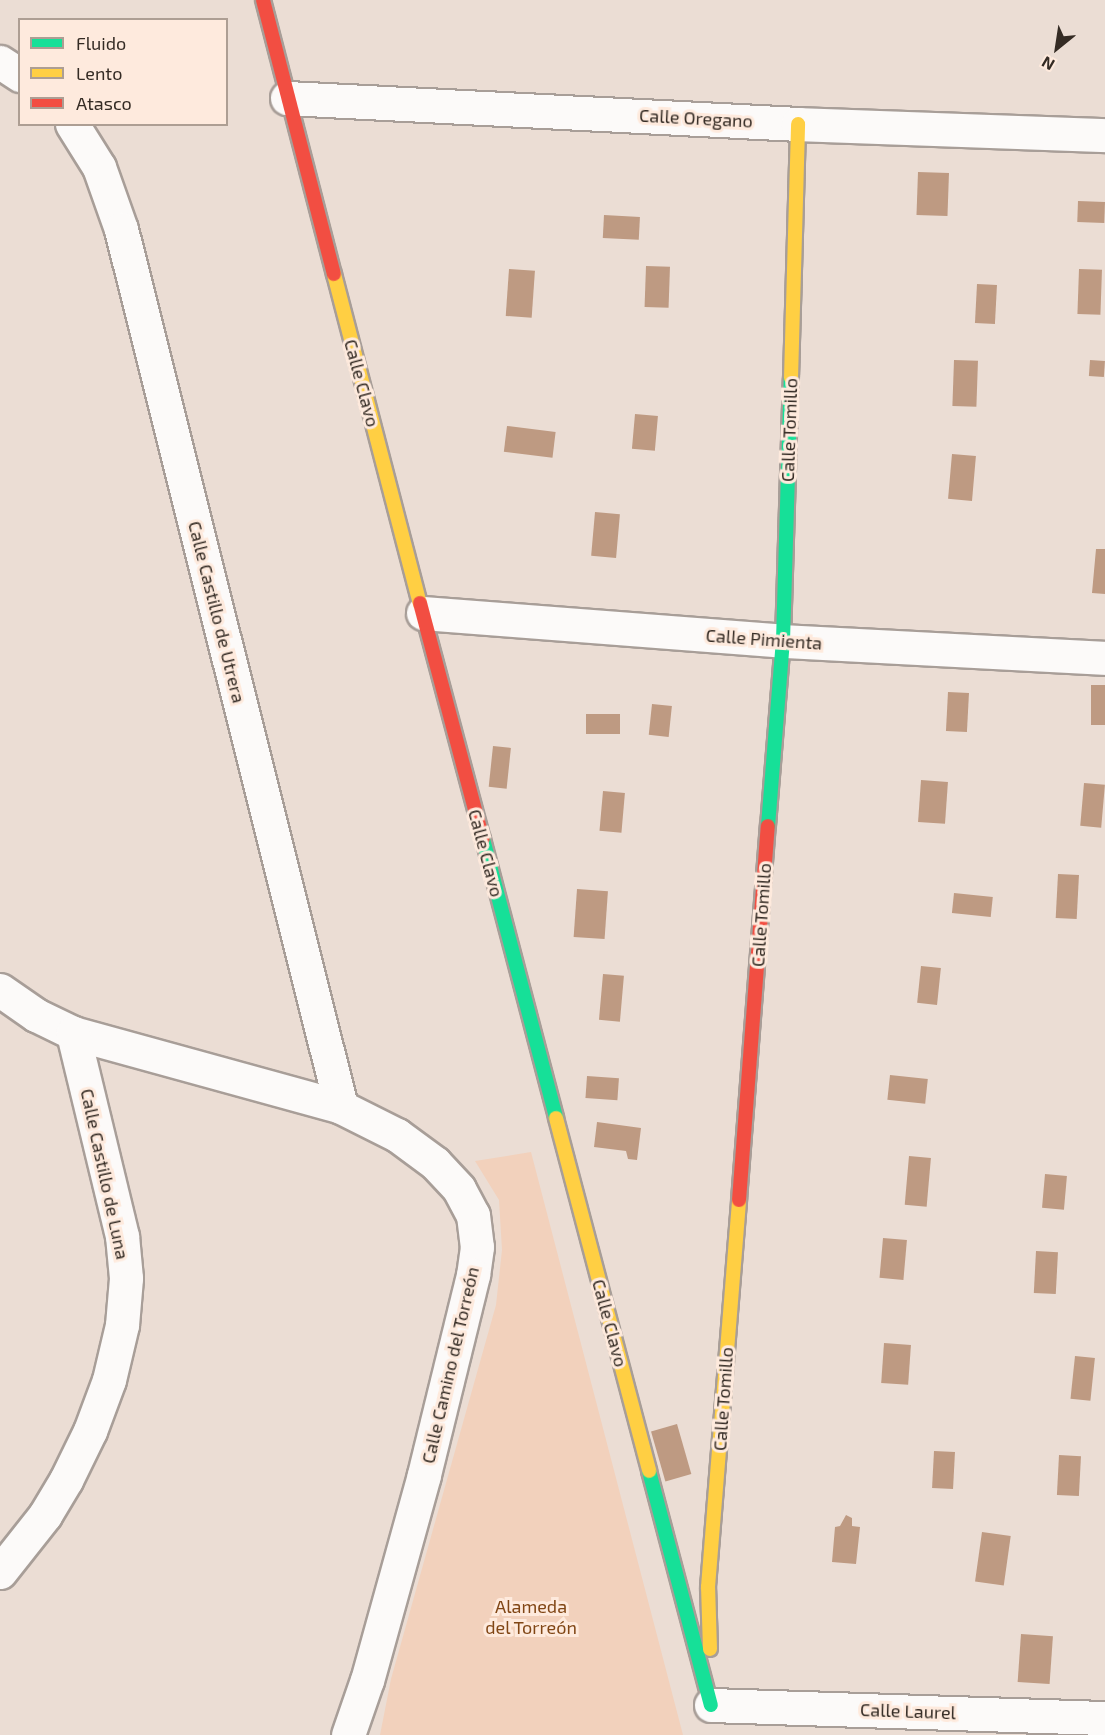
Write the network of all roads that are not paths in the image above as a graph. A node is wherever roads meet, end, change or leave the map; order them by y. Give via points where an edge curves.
1 (263, 0) edge
2 (0, 62) edge
3 (18, 74) edge
4 (286, 98) junction
5 (798, 124) junction
6 (73, 126) edge
7 (1105, 135) edge
8 (423, 613) junction
9 (783, 641) junction
10 (1105, 658) edge
11 (0, 990) edge
12 (73, 1033) junction
13 (341, 1107) junction
14 (0, 1572) edge
15 (711, 1705) junction
16 (1105, 1718) edge
17 (352, 1730) edge

1 - 4 street, Calle Clavo
2 - 3 street
4 - 5 street, Calle Oregano
4 - 8 street, Calle Clavo
5 - 7 street, Calle Oregano
5 - 9 street, Calle Tomillo
6 - 13 street, Calle Castillo de Utrera via 99,167 121,229
8 - 9 street, Calle Pimienta
8 - 15 street, Calle Clavo
9 - 10 street, Calle Pimienta
9 - 15 street, Calle Tomillo via 708,1587
11 - 12 street, Calle Camino del Torreón via 36,1015
12 - 13 street, Calle Camino del Torreón
12 - 14 street, Calle Castillo de Luna via 122,1236 126,1278 122,1325 109,1380 66,1480 45,1515
13 - 17 street, Calle Camino del Torreón via 397,1135 435,1163 459,1189 473,1215 477,1247 424,1475
15 - 16 street, Calle Laurel

